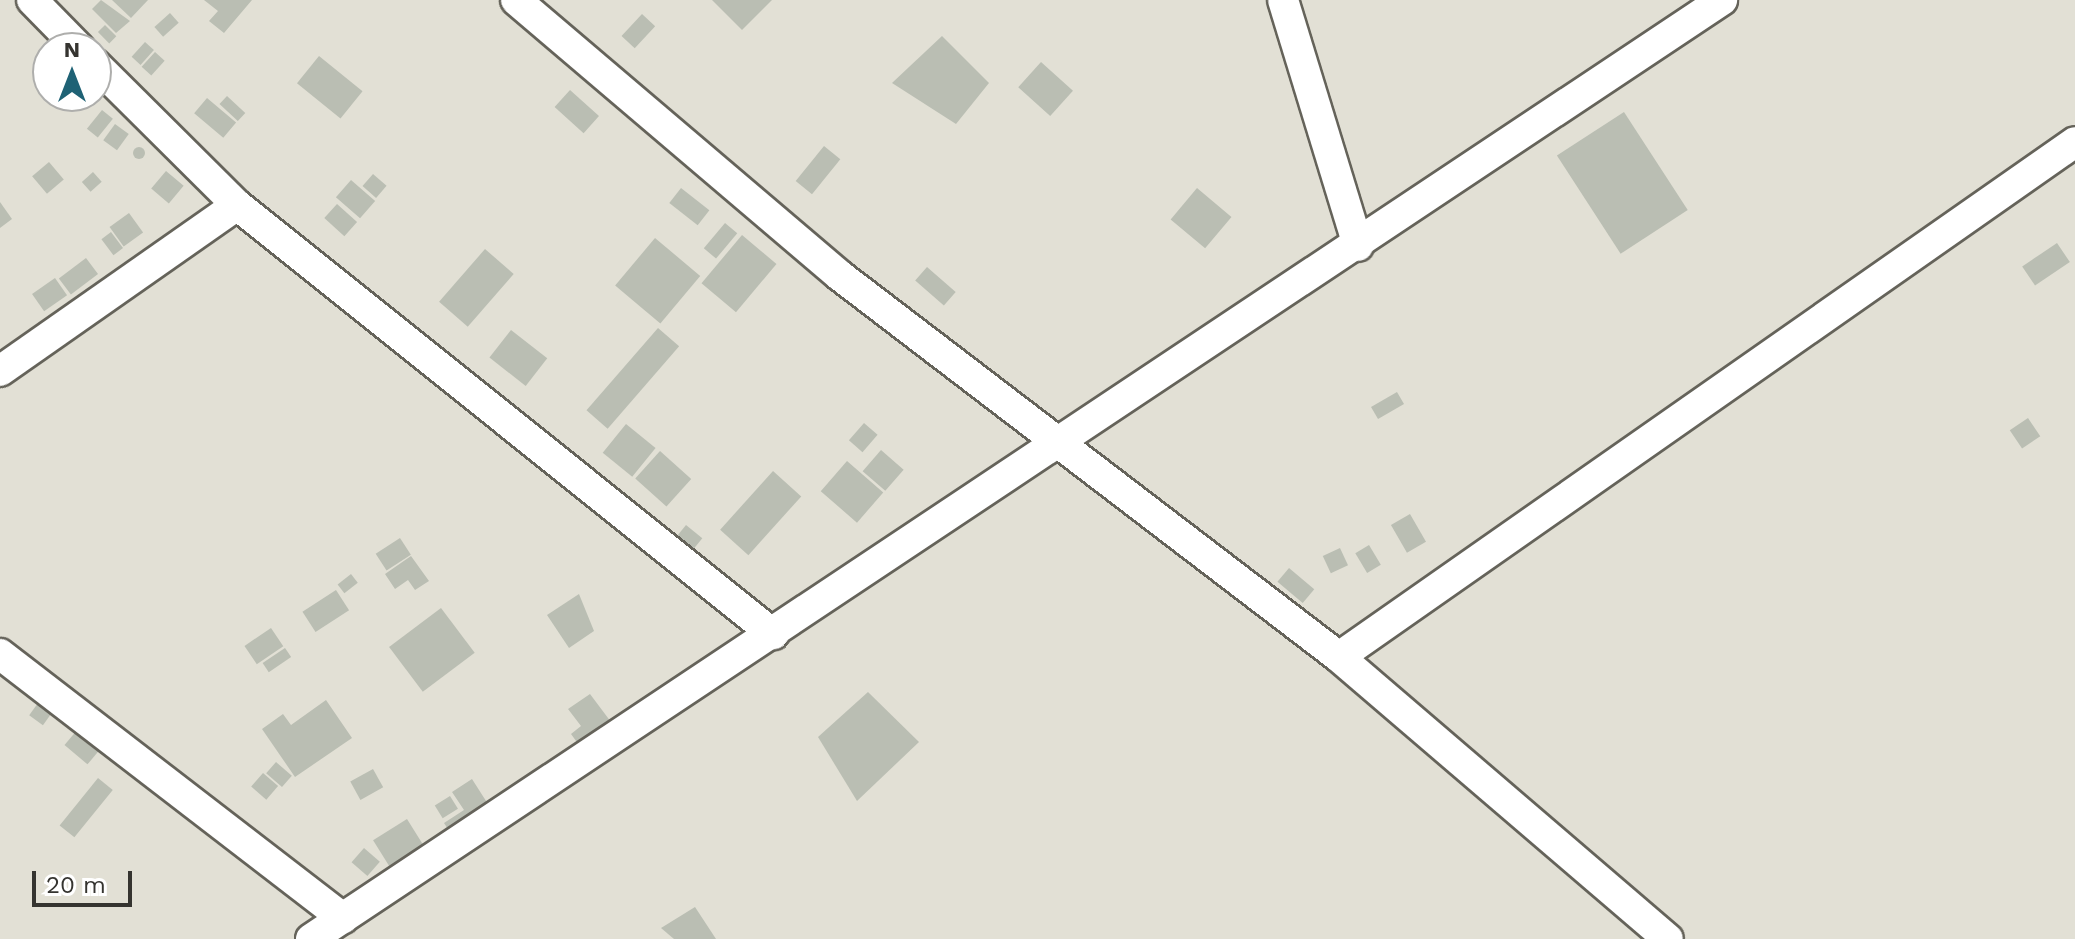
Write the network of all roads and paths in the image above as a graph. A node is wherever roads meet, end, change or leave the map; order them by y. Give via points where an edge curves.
1 (32, 0) edge
2 (516, 0) edge
3 (1283, 0) edge
4 (1722, 0) edge
5 (63, 32) edge
6 (112, 81) edge
7 (2075, 142) edge
8 (237, 205) junction
9 (1358, 246) junction
10 (0, 371) edge
11 (1062, 446) junction
12 (773, 634) junction
13 (0, 654) edge
14 (1339, 657) junction
15 (343, 918) junction
16 (311, 939) edge
17 (1668, 939) edge

1 - 5 street
2 - 11 street via 839,275
3 - 9 street
4 - 9 street
6 - 8 street
7 - 14 street
8 - 10 street
8 - 12 street
9 - 11 street
11 - 12 street
11 - 14 street
12 - 15 street
13 - 15 street
14 - 17 street
15 - 16 street

